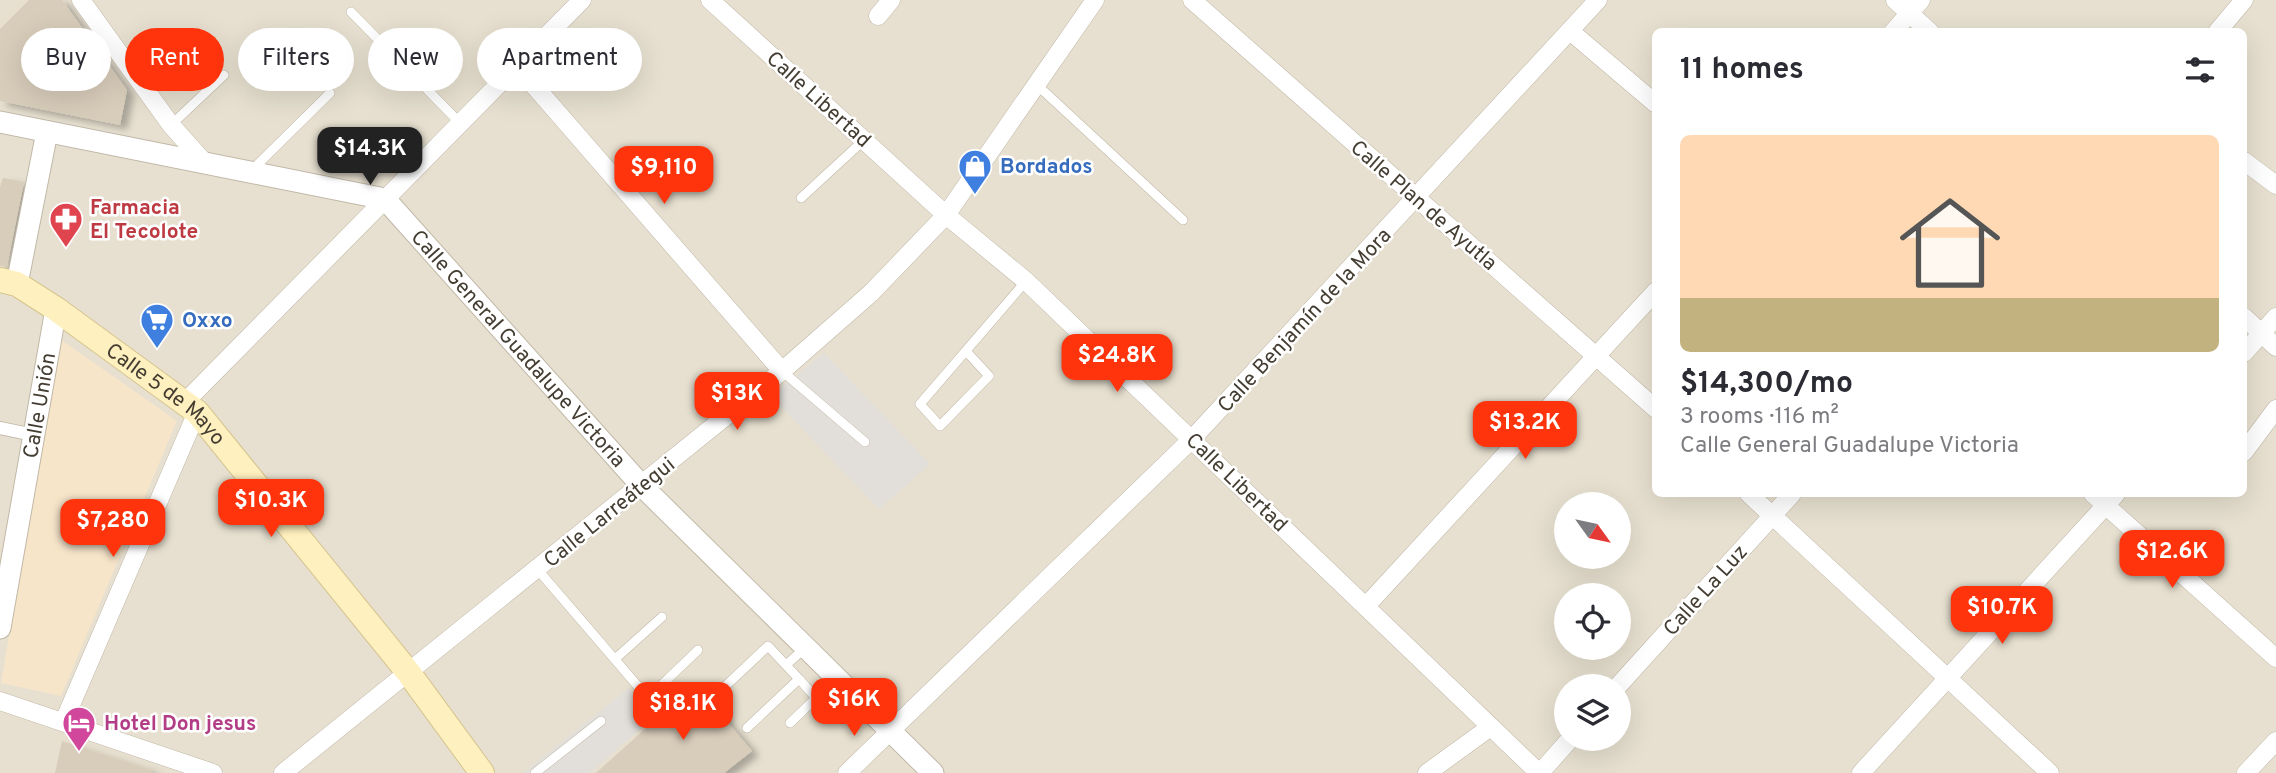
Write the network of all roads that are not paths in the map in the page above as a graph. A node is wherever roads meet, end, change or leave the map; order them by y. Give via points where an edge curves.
1 (81, 0) edge
2 (582, 0) edge
3 (710, 0) edge
4 (891, 0) edge
5 (1095, 0) edge
6 (1192, 0) edge
7 (1598, 0) edge
8 (1895, 0) edge
9 (2244, 0) edge
10 (1915, 7) edge
11 (351, 12) dead end
12 (878, 16) dead end
13 (554, 28) edge
14 (1896, 28) edge
15 (1928, 28) edge
16 (2220, 28) edge
17 (1570, 32) junction
18 (1036, 84) junction
19 (207, 91) edge
20 (492, 91) edge
21 (539, 91) edge
22 (330, 93) dead end
23 (1652, 101) edge
24 (0, 122) edge
25 (460, 123) junction
26 (171, 125) junction
27 (47, 131) junction
28 (864, 140) junction
29 (204, 162) junction
30 (2247, 163) edge
31 (251, 172) junction
32 (2276, 185) edge
33 (801, 198) dead end
34 (386, 199) junction
35 (1417, 199) junction
36 (946, 215) junction
37 (1183, 220) dead end
38 (1026, 281) junction
39 (9, 282) edge
40 (1652, 295) edge
41 (56, 309) junction
42 (2276, 317) edge
43 (2247, 320) edge
44 (2261, 333) junction
45 (2276, 347) edge
46 (2247, 349) edge
47 (966, 351) junction
48 (1596, 356) junction
49 (782, 371) junction
50 (1652, 405) edge
51 (191, 407) junction
52 (2276, 409) edge
53 (0, 428) edge
54 (34, 435) junction
55 (1192, 439) junction
56 (865, 442) dead end
57 (2247, 448) edge
58 (641, 485) junction
59 (1752, 497) edge
60 (1789, 497) edge
61 (2105, 497) edge
62 (1772, 514) junction
63 (538, 570) junction
64 (1367, 605) junction
65 (662, 617) dead end
66 (0, 628) edge
67 (805, 648) junction
68 (698, 650) dead end
69 (2276, 657) edge
70 (615, 659) junction
71 (786, 665) junction
72 (408, 672) junction
73 (1629, 674) edge
74 (1948, 677) junction
75 (799, 679) junction
76 (717, 694) dead end
77 (0, 701) edge
78 (601, 720) dead end
79 (64, 721) junction
80 (790, 723) dead end
81 (1489, 727) junction
82 (747, 728) dead end
83 (889, 731) junction
84 (2276, 741) edge
85 (1559, 751) edge
86 (213, 773) edge
87 (283, 773) edge
88 (482, 773) edge
89 (535, 773) edge
90 (846, 773) edge
91 (933, 773) edge
92 (1427, 773) edge
93 (1539, 773) edge
94 (1861, 773) edge
95 (2050, 773) edge
96 (2246, 773) edge

1 - 26 street
2 - 13 street
3 - 28 street, Calle Libertad
4 - 12 street
5 - 18 street, Calle Larreátegui
6 - 35 street, Calle Plan de Ayutla
7 - 17 street, Calle Benjamín de la Mora
8 - 10 street
9 - 16 street
10 - 14 street
10 - 15 street
11 - 25 lane
17 - 23 street
17 - 35 street, Calle Benjamín de la Mora
18 - 36 street, Calle Larreátegui
18 - 37 lane
19 - 26 lane
20 - 25 street
21 - 49 street
22 - 31 lane
24 - 27 street
25 - 34 street
26 - 29 street
27 - 29 street
27 - 39 street
28 - 33 lane
28 - 36 street, Calle Libertad
29 - 31 street
30 - 32 street
31 - 34 street
34 - 51 street
34 - 58 street, Calle General Guadalupe Victoria
35 - 48 street, Calle Plan de Ayutla
35 - 55 street, Calle Benjamín de la Mora
36 - 38 street, Calle Libertad
36 - 49 street, Calle Larreátegui via 871,293
38 - 47 lane
38 - 55 street, Calle Libertad
39 - 41 main road, Calle 5 de Mayo
40 - 48 street
41 - 51 main road, Calle 5 de Mayo
41 - 54 street, Calle Unión
42 - 44 street
43 - 44 street
44 - 45 street
44 - 46 street
47 - 47 lane via 920,404 940,426 989,376
48 - 50 street, Calle Plan de Ayutla
48 - 64 street
49 - 56 lane
49 - 58 street, Calle Larreátegui
51 - 72 main road, Calle 5 de Mayo
51 - 79 street
52 - 57 street
53 - 54 street
54 - 66 street, Calle Unión
55 - 64 street, Calle Libertad
55 - 83 street, Calle Benjamín de la Mora
58 - 63 street, Calle Larreátegui
58 - 67 street, Calle General Guadalupe Victoria
59 - 62 street
60 - 62 street, Calle La Luz
61 - 69 street
61 - 74 street
62 - 73 street, Calle La Luz
62 - 74 street
63 - 70 lane
63 - 72 street, Calle Larreátegui
64 - 81 street, Calle Libertad
65 - 70 lane
67 - 71 lane
67 - 83 street, Calle General Guadalupe Victoria
68 - 70 lane via 648,698
71 - 75 lane
71 - 76 lane via 768,646
72 - 87 street, Calle Larreátegui
72 - 88 main road, Calle 5 de Mayo
74 - 94 street
74 - 95 street
75 - 80 lane via 816,698
75 - 82 lane
77 - 79 street
78 - 89 lane
79 - 86 street
81 - 92 street
81 - 93 street, Calle Libertad
83 - 90 street, Calle Benjamín de la Mora
83 - 91 street, Calle General Guadalupe Victoria
84 - 96 street
85 - 93 street

